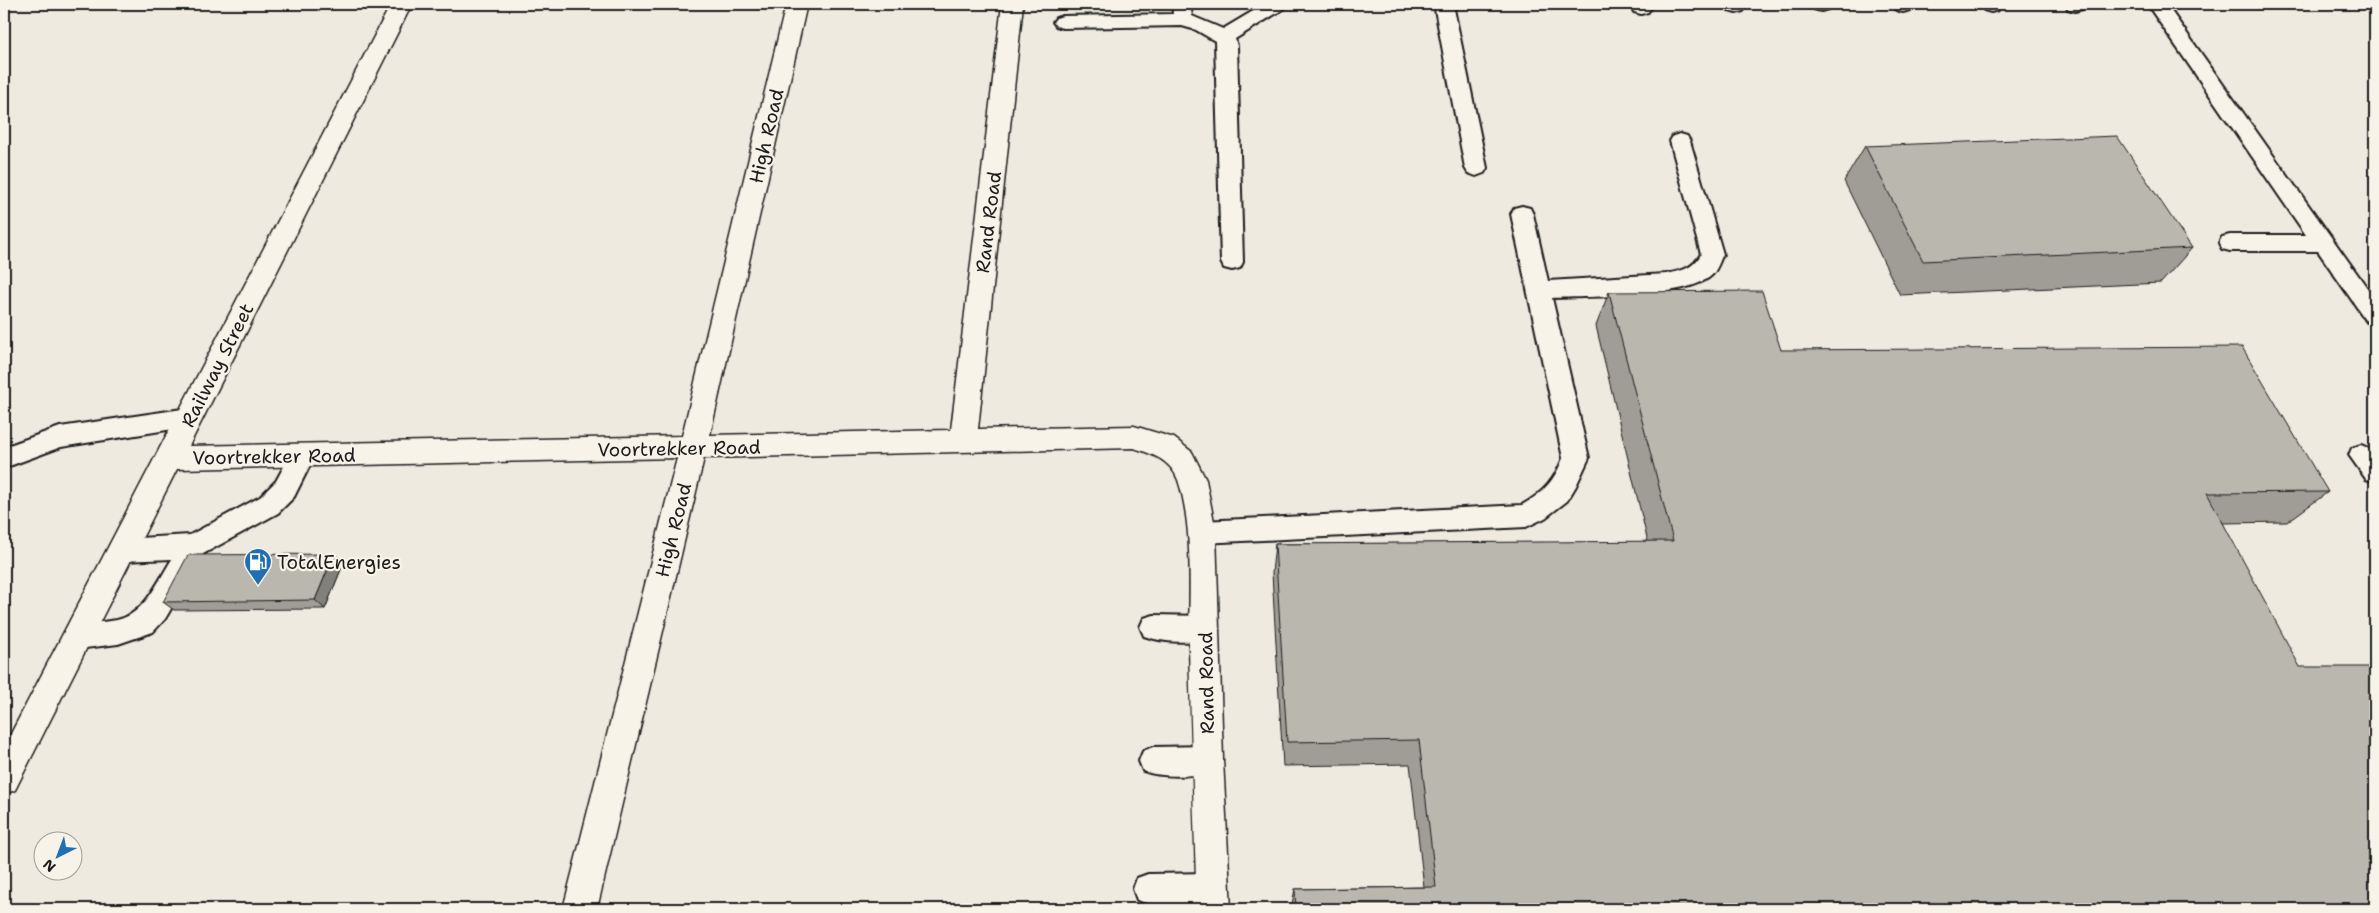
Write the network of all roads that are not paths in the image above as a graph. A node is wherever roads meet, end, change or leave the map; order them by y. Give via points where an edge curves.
1 (401, 4) edge
2 (796, 4) edge
3 (1013, 4) edge
4 (1278, 4) edge
5 (1443, 4) edge
6 (2156, 4) edge
7 (1182, 12) edge
8 (1063, 22) dead end
9 (1224, 37) junction
10 (1680, 141) dead end
11 (1476, 168) dead end
12 (1522, 214) dead end
13 (2230, 242) dead end
14 (2324, 243) junction
15 (1232, 262) dead end
16 (1539, 290) junction
17 (2375, 316) edge
18 (190, 418) junction
19 (963, 440) junction
20 (693, 448) junction
21 (304, 455) junction
22 (4, 458) edge
23 (169, 458) junction
24 (1182, 460) joint
25 (1202, 532) junction
26 (194, 546) junction
27 (122, 550) junction
28 (1154, 627) dead end
29 (1204, 628) junction
30 (77, 637) junction
31 (1207, 760) junction
32 (1153, 761) dead end
33 (8, 766) edge
34 (1148, 889) dead end
35 (1213, 899) edge
36 (580, 909) edge

1 - 18 street, Railway Street
2 - 20 street, High Road
3 - 19 street, Rand Road
4 - 9 lane
5 - 11 lane
6 - 14 lane
7 - 8 lane
7 - 9 lane
9 - 15 lane via 1227,46
10 - 16 lane via 1712,254 1705,268 1690,278 1666,283
12 - 16 lane
13 - 14 lane
14 - 17 lane
16 - 25 lane via 1576,458 1568,481 1551,502 1526,516
18 - 22 lane via 60,437
18 - 23 street, Railway Street
19 - 20 street, Voortrekker Road
19 - 24 street, Voortrekker Road via 1134,437 1164,446
20 - 21 street, Voortrekker Road
20 - 36 street, High Road
21 - 23 street, Voortrekker Road
21 - 26 lane via 285,489 269,505
23 - 27 street, Railway Street
24 - 25 street, Rand Road via 1192,480
25 - 29 street, Rand Road
26 - 27 lane
26 - 30 lane via 155,610 142,622 118,632
27 - 30 street, Railway Street
28 - 29 lane
29 - 31 street, Rand Road
30 - 33 street, Railway Street
31 - 32 lane
31 - 35 street, Rand Road
34 - 35 lane

